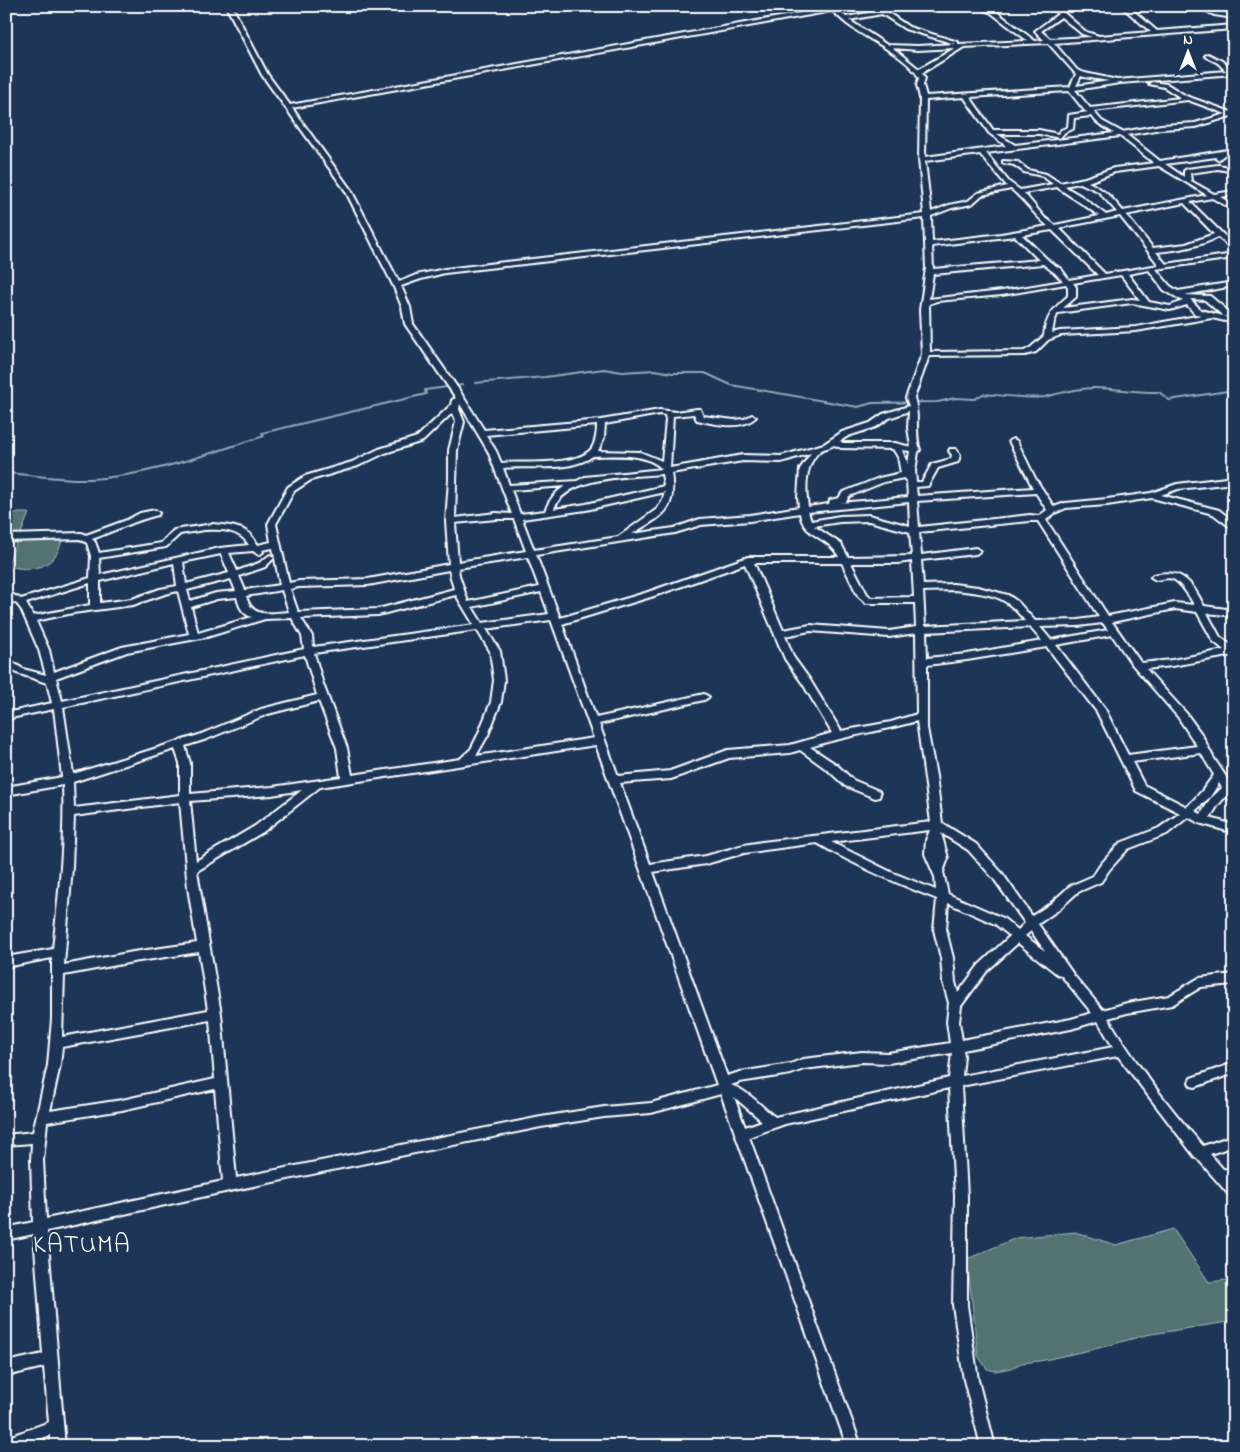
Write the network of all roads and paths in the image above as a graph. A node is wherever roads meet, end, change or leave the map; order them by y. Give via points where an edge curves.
1 (229, 6) edge
2 (900, 6) edge
3 (976, 6) edge
4 (1052, 6) edge
5 (1124, 6) edge
6 (1200, 6) edge
7 (831, 8) edge
8 (883, 12) junction
9 (1061, 14) junction
10 (1216, 14) junction
11 (1234, 16) edge
12 (844, 19) junction
13 (1234, 26) edge
14 (1157, 34) junction
15 (1100, 37) junction
16 (1049, 41) junction
17 (1033, 42) junction
18 (964, 45) junction
19 (887, 46) junction
20 (1208, 56) dead end
21 (919, 72) junction
22 (1232, 72) edge
23 (1079, 73) junction
24 (1121, 81) junction
25 (1132, 81) junction
26 (1145, 83) junction
27 (1072, 88) junction
28 (966, 95) junction
29 (923, 98) junction
30 (1188, 99) junction
31 (288, 107) junction
32 (1089, 112) junction
33 (1233, 114) edge
34 (991, 132) junction
35 (1121, 134) junction
36 (1017, 147) junction
37 (1234, 151) edge
38 (982, 152) junction
39 (1222, 154) junction
40 (922, 159) junction
41 (1005, 162) junction
42 (1159, 163) junction
43 (1219, 167) junction
44 (1234, 170) edge
45 (998, 172) junction
46 (1080, 182) junction
47 (1188, 182) junction
48 (1059, 185) junction
49 (1011, 186) junction
50 (1018, 192) junction
51 (1234, 193) edge
52 (1213, 196) junction
53 (1185, 201) junction
54 (1234, 208) edge
55 (1120, 212) junction
56 (928, 215) junction
57 (1103, 216) junction
58 (1052, 227) junction
59 (1017, 234) junction
60 (1219, 234) junction
61 (929, 244) junction
62 (1234, 249) edge
63 (1150, 250) junction
64 (1234, 256) edge
65 (1045, 262) junction
66 (1164, 266) junction
67 (1151, 268) junction
68 (929, 272) junction
69 (432, 273) junction
70 (1123, 273) junction
71 (392, 275) junction
72 (1103, 276) junction
73 (1068, 281) junction
74 (1234, 284) edge
75 (397, 285) junction
76 (1182, 298) junction
77 (925, 299) junction
78 (1146, 303) junction
79 (1055, 311) junction
80 (1230, 313) edge
81 (1213, 316) junction
82 (1234, 321) edge
83 (1048, 336) junction
84 (926, 354) junction
85 (454, 389) junction
86 (912, 405) junction
87 (455, 406) junction
88 (670, 413) junction
89 (752, 417) dead end
90 (601, 422) junction
91 (482, 433) junction
92 (835, 441) junction
93 (1013, 441) dead end
94 (895, 445) junction
95 (817, 450) junction
96 (916, 450) junction
97 (953, 451) dead end
98 (593, 453) junction
99 (498, 466) junction
100 (666, 469) junction
101 (1234, 480) edge
102 (910, 481) junction
103 (577, 483) junction
104 (506, 488) junction
105 (670, 488) junction
106 (1038, 490) junction
107 (1152, 495) junction
108 (913, 501) junction
109 (834, 508) junction
110 (803, 510) junction
111 (1052, 511) junction
112 (155, 512) dead end
113 (548, 513) junction
114 (518, 517) junction
115 (1041, 519) junction
116 (450, 521) junction
117 (807, 524) junction
118 (1234, 527) edge
119 (915, 530) junction
120 (6, 538) edge
121 (85, 538) junction
122 (622, 538) junction
123 (276, 544) junction
124 (255, 548) junction
125 (224, 550) junction
126 (976, 551) dead end
127 (530, 554) junction
128 (95, 556) junction
129 (270, 558) junction
130 (917, 559) junction
131 (178, 560) junction
132 (748, 560) junction
133 (845, 560) junction
134 (279, 563) junction
135 (453, 566) junction
136 (233, 574) junction
137 (1156, 577) dead end
138 (96, 578) junction
139 (286, 586) junction
140 (182, 587) junction
141 (919, 588) junction
142 (544, 589) junction
143 (458, 591) junction
144 (241, 593) junction
145 (6, 594) edge
146 (920, 600) junction
147 (15, 601) edge
148 (187, 605) junction
149 (466, 605) junction
150 (95, 606) junction
151 (1203, 610) junction
152 (294, 614) junction
153 (1234, 614) edge
154 (264, 616) junction
155 (31, 619) junction
156 (556, 619) junction
157 (1106, 621) junction
158 (1033, 625) junction
159 (481, 627) junction
160 (921, 629) junction
161 (1114, 632) junction
162 (779, 634) junction
163 (194, 636) junction
164 (1049, 643) junction
165 (309, 651) junction
166 (1233, 651) edge
167 (6, 662) edge
168 (922, 662) junction
169 (1139, 666) junction
170 (52, 678) junction
171 (322, 696) junction
172 (704, 697) dead end
173 (58, 705) junction
174 (6, 716) edge
175 (922, 716) junction
176 (593, 722) junction
177 (838, 735) junction
178 (599, 741) junction
179 (179, 745) junction
180 (802, 746) junction
181 (1204, 749) junction
182 (1125, 759) junction
183 (463, 762) junction
184 (1219, 776) junction
185 (347, 779) junction
186 (67, 780) junction
187 (613, 780) junction
188 (317, 785) junction
189 (1227, 789) junction
190 (6, 791) edge
191 (875, 794) dead end
192 (186, 798) junction
193 (1234, 798) edge
194 (1188, 812) junction
195 (69, 813) junction
196 (1203, 820) junction
197 (936, 827) junction
198 (1234, 829) edge
199 (820, 840) junction
200 (191, 868) junction
201 (645, 869) junction
202 (942, 897) junction
203 (1032, 924) junction
204 (201, 932) junction
205 (1017, 937) junction
206 (204, 946) junction
207 (178, 950) junction
208 (58, 952) junction
209 (6, 962) edge
210 (58, 971) junction
211 (1234, 979) edge
212 (1071, 980) junction
213 (955, 1003) junction
214 (215, 1014) junction
215 (1101, 1016) junction
216 (56, 1043) junction
217 (957, 1047) junction
218 (1121, 1050) junction
219 (1234, 1068) edge
220 (955, 1082) junction
221 (1195, 1082) dead end
222 (220, 1083) junction
223 (723, 1086) junction
224 (42, 1117) junction
225 (773, 1122) junction
226 (741, 1135) junction
227 (38, 1137) junction
228 (6, 1140) edge
229 (1234, 1140) edge
230 (1199, 1153) junction
231 (1219, 1174) junction
232 (1234, 1176) edge
233 (230, 1185) junction
234 (1234, 1191) edge
235 (40, 1227) junction
236 (6, 1234) edge
237 (51, 1359) junction
238 (6, 1369) edge
239 (56, 1426) junction
240 (6, 1445) edge
241 (58, 1446) edge
242 (854, 1446) edge
243 (988, 1446) edge

1 - 31 street via 265,75
2 - 8 street
3 - 17 street via 992,11
4 - 9 street
5 - 14 street
6 - 10 street
7 - 12 street
7 - 31 street
8 - 12 street
8 - 18 street via 907,28
9 - 15 street via 1084,33
9 - 16 street via 1038,31
10 - 11 street
10 - 13 street
12 - 19 street
13 - 14 street
14 - 15 street
15 - 16 street
16 - 17 street
16 - 23 street
17 - 18 street
18 - 19 street
18 - 21 street
19 - 21 street
20 - 22 street
21 - 29 street
22 - 25 street
23 - 24 street
23 - 27 street
24 - 25 street
24 - 26 street
24 - 27 street
25 - 26 street
26 - 30 street via 1165,85
27 - 28 street
27 - 32 street
28 - 29 street
28 - 34 street
29 - 40 street
30 - 32 street
30 - 33 street
31 - 71 street via 348,190
32 - 34 street via 1072,116 1071,128 1060,136 1039,132
32 - 35 street via 1102,124
33 - 35 street via 1196,125
34 - 36 street via 1002,143
35 - 36 street
35 - 42 street
36 - 38 street
36 - 41 street
37 - 39 street
38 - 40 street
38 - 45 street
39 - 42 street
39 - 43 street via 1214,163
40 - 56 street
41 - 45 street
41 - 48 street via 1029,172 1041,173
42 - 46 street via 1114,170
42 - 47 street
43 - 44 street
43 - 47 street via 1187,171
45 - 49 street
46 - 48 street
46 - 55 street via 1100,190
47 - 52 street
48 - 50 street
48 - 57 street
49 - 50 street
49 - 56 street via 980,194 970,203
50 - 58 street
51 - 52 street
52 - 53 street
52 - 54 street
53 - 55 street
53 - 60 street
55 - 57 street
55 - 63 street
56 - 61 street
56 - 69 street
57 - 58 street
58 - 59 street
58 - 72 street
59 - 61 street
59 - 65 street
60 - 62 street
60 - 63 street via 1205,242
61 - 68 street
63 - 66 street
64 - 66 street
65 - 68 street
65 - 73 street
66 - 67 street
67 - 70 street
67 - 76 street
68 - 77 street
69 - 71 street
69 - 75 street
70 - 72 street
70 - 78 street
71 - 75 street
72 - 73 street
73 - 77 street via 1002,293
73 - 79 street via 1072,296
74 - 76 street
75 - 85 street via 409,324
76 - 78 street via 1170,308
76 - 80 street via 1208,298
76 - 81 street via 1198,312
77 - 84 street
78 - 79 street via 1132,301
79 - 83 street via 1049,323
80 - 81 street
81 - 82 street
81 - 83 street via 1136,329
83 - 84 street via 1034,350 1025,353
84 - 86 street via 914,382
85 - 87 street
85 - 91 street
86 - 92 street
86 - 96 street
87 - 116 street via 460,422 453,450
87 - 123 street via 420,439 355,464 311,476 295,487 272,524
88 - 89 street via 693,411 702,418 738,422 746,422
88 - 90 street via 643,414
88 - 100 street
90 - 91 street
90 - 98 street
91 - 99 street
92 - 94 street via 841,446
92 - 95 street
93 - 106 street
94 - 96 street
94 - 102 street
95 - 100 street via 781,459 743,458
95 - 110 street via 804,469
96 - 102 street
97 - 102 street via 955,460 935,466 925,484
98 - 99 street via 579,459 540,465
98 - 100 street via 642,454 655,459
99 - 104 street
100 - 103 street
100 - 105 street
101 - 107 street via 1177,487
102 - 108 street
102 - 109 street via 882,480 833,502
103 - 104 street
103 - 113 street via 556,498
104 - 114 street
105 - 113 street
105 - 122 street via 667,502 660,512
106 - 108 street
106 - 111 street
107 - 111 street via 1076,504
107 - 118 street via 1216,512
108 - 109 street
108 - 119 street
109 - 110 street
110 - 117 street
110 - 122 street via 700,522 675,530
111 - 115 street
112 - 121 street
113 - 114 street
114 - 116 street
114 - 127 street
115 - 119 street
115 - 157 street
116 - 135 street
117 - 119 street via 869,518
117 - 133 street via 834,542
119 - 130 street
120 - 121 street
121 - 128 street via 91,542
122 - 127 street
123 - 124 street
123 - 134 street
124 - 125 street
124 - 128 street via 240,532 210,527 174,534 162,545
124 - 129 street
125 - 131 street
125 - 136 street
126 - 130 street
127 - 135 street
127 - 142 street
128 - 138 street
129 - 134 street
129 - 136 street via 258,567
130 - 133 street
130 - 141 street
131 - 138 street
131 - 140 street
132 - 133 street
132 - 156 street via 648,595
132 - 162 street
133 - 146 street via 863,596 870,601
134 - 139 street
135 - 139 street via 355,584 318,582
135 - 143 street
136 - 140 street via 200,585
136 - 144 street
137 - 151 street via 1170,574 1177,577
138 - 147 street
138 - 150 street
139 - 144 street
139 - 152 street
140 - 148 street
140 - 150 street via 133,602
141 - 146 street
141 - 158 street via 970,589 1005,597
142 - 149 street
142 - 156 street
143 - 149 street
143 - 152 street via 378,612
144 - 148 street
144 - 154 street via 247,610
145 - 147 street
146 - 160 street
147 - 155 street
148 - 163 street
149 - 159 street
150 - 155 street
151 - 153 street
151 - 157 street via 1175,606
151 - 166 street via 1213,634
152 - 154 street
152 - 165 street via 305,631
154 - 163 street
155 - 170 street
156 - 159 street
156 - 176 street
157 - 158 street
157 - 161 street
158 - 160 street
158 - 164 street
159 - 165 street
159 - 183 street via 495,651 500,686 483,735 475,751
160 - 162 street via 889,634 810,628
160 - 168 street
161 - 164 street
161 - 169 street
162 - 177 street via 790,659
163 - 170 street via 125,649
164 - 168 street
164 - 182 street via 1101,711
165 - 171 street
165 - 173 street
166 - 169 street
167 - 170 street via 20,671
168 - 175 street
169 - 181 street via 1182,715
170 - 173 street
171 - 179 street via 265,711
171 - 185 street via 342,748
172 - 176 street
173 - 174 street
173 - 186 street
175 - 177 street
175 - 197 street
176 - 178 street
177 - 180 street
178 - 183 street
178 - 187 street
179 - 186 street
179 - 192 street via 185,763
180 - 187 street via 728,754 671,775
180 - 191 street via 849,783
181 - 182 street
181 - 184 street
182 - 194 street via 1140,788
183 - 185 street
184 - 189 street
184 - 194 street
185 - 188 street
186 - 190 street
186 - 195 street
187 - 201 street
188 - 192 street
188 - 200 street via 259,829
189 - 193 street
189 - 196 street
192 - 195 street
192 - 200 street
194 - 196 street
194 - 203 street via 1163,831 1124,846 1105,866 1098,879 1074,889
195 - 208 street via 67,879
196 - 198 street
197 - 199 street
197 - 202 street via 930,854 938,871
197 - 203 street via 965,842 978,854 1002,881
199 - 201 street via 744,849 706,860
199 - 202 street via 886,875
200 - 204 street
201 - 223 street
202 - 205 street via 999,921
202 - 213 street via 940,930
203 - 205 street
203 - 212 street
204 - 206 street
204 - 207 street
205 - 212 street
205 - 213 street via 983,968
206 - 207 street
206 - 214 street
207 - 210 street
208 - 209 street
208 - 210 street
210 - 216 street
211 - 215 street via 1199,983 1172,1000
212 - 215 street
213 - 217 street via 953,1022
214 - 216 street
214 - 222 street
215 - 217 street
215 - 218 street
216 - 224 street
217 - 220 street
217 - 223 street via 888,1058 862,1057 803,1064 740,1077
218 - 220 street
218 - 230 street
219 - 221 street
220 - 225 street
220 - 243 street via 961,1196 960,1306 971,1380
222 - 224 street via 122,1105
222 - 233 street
223 - 225 street via 740,1094
223 - 226 street
223 - 233 street via 703,1096 651,1108 541,1122
224 - 227 street
225 - 226 street
226 - 242 street
227 - 228 street
227 - 235 street
229 - 230 street
230 - 231 street
231 - 232 street
231 - 234 street
233 - 235 street
235 - 236 street
235 - 237 street
237 - 238 street
237 - 239 street
239 - 240 street
239 - 241 street

